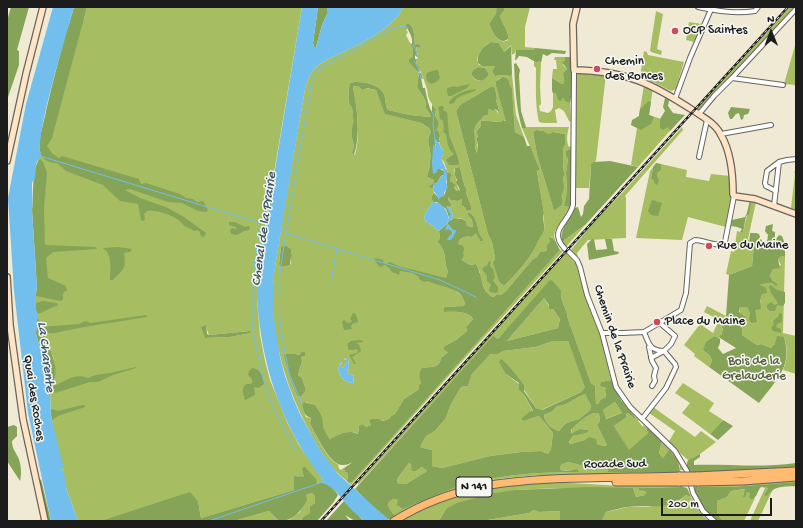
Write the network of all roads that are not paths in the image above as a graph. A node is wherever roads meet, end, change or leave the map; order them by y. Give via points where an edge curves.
1 (43, 7) edge
2 (577, 7) edge
3 (698, 7) edge
4 (758, 7) edge
5 (712, 8) edge
6 (796, 9) edge
7 (574, 70) junction
8 (732, 78) junction
9 (783, 85) dead end
10 (675, 99) junction
11 (699, 114) junction
12 (707, 120) junction
13 (771, 125) dead end
14 (721, 134) junction
15 (699, 157) dead end
16 (796, 159) edge
17 (7, 161) edge
18 (779, 162) junction
19 (776, 191) junction
20 (734, 196) junction
21 (774, 206) junction
22 (796, 214) edge
23 (565, 249) dead end
24 (569, 252) dead end
25 (7, 277) edge
26 (660, 323) junction
27 (644, 332) junction
28 (602, 333) junction
29 (648, 342) junction
30 (664, 351) junction
31 (652, 358) junction
32 (652, 386) dead end
33 (642, 419) junction
34 (796, 471) edge
35 (796, 477) edge
36 (697, 479) junction
37 (45, 521) edge
38 (394, 521) edge
39 (714, 521) edge

1 - 17 street
2 - 7 street via 573,24
3 - 5 street
4 - 5 street via 755,11 743,13 728,13
5 - 10 street
6 - 8 street
7 - 10 street via 622,74 642,81
7 - 23 street via 573,205 558,234 559,242
8 - 9 street
8 - 11 street
10 - 11 street
11 - 12 street
12 - 14 street
12 - 15 street
13 - 14 street
14 - 20 street via 733,177
16 - 18 street
18 - 19 street
18 - 19 street via 767,171 765,183
19 - 21 street
20 - 21 street
20 - 26 street via 726,240 720,245 700,240 690,243 683,308
21 - 22 street
24 - 28 street, Chemin de la Prairie via 579,264 587,296
25 - 37 street, Quai des Roches via 10,325 24,419
26 - 27 street
26 - 30 street via 675,336
27 - 28 street
27 - 29 street
28 - 33 street, Chemin de la Prairie via 616,387
29 - 30 street via 654,350
29 - 31 street
30 - 31 street
30 - 33 street via 676,367 666,388
31 - 32 street via 656,368
33 - 39 street, Chemin de la Prairie via 675,451 687,471 693,493 703,511
34 - 36 highway, N 141
35 - 36 highway, N 141 via 743,481
36 - 38 highway, Rocade Sud / N 141, bridge via 550,478 511,481 476,487 436,499

